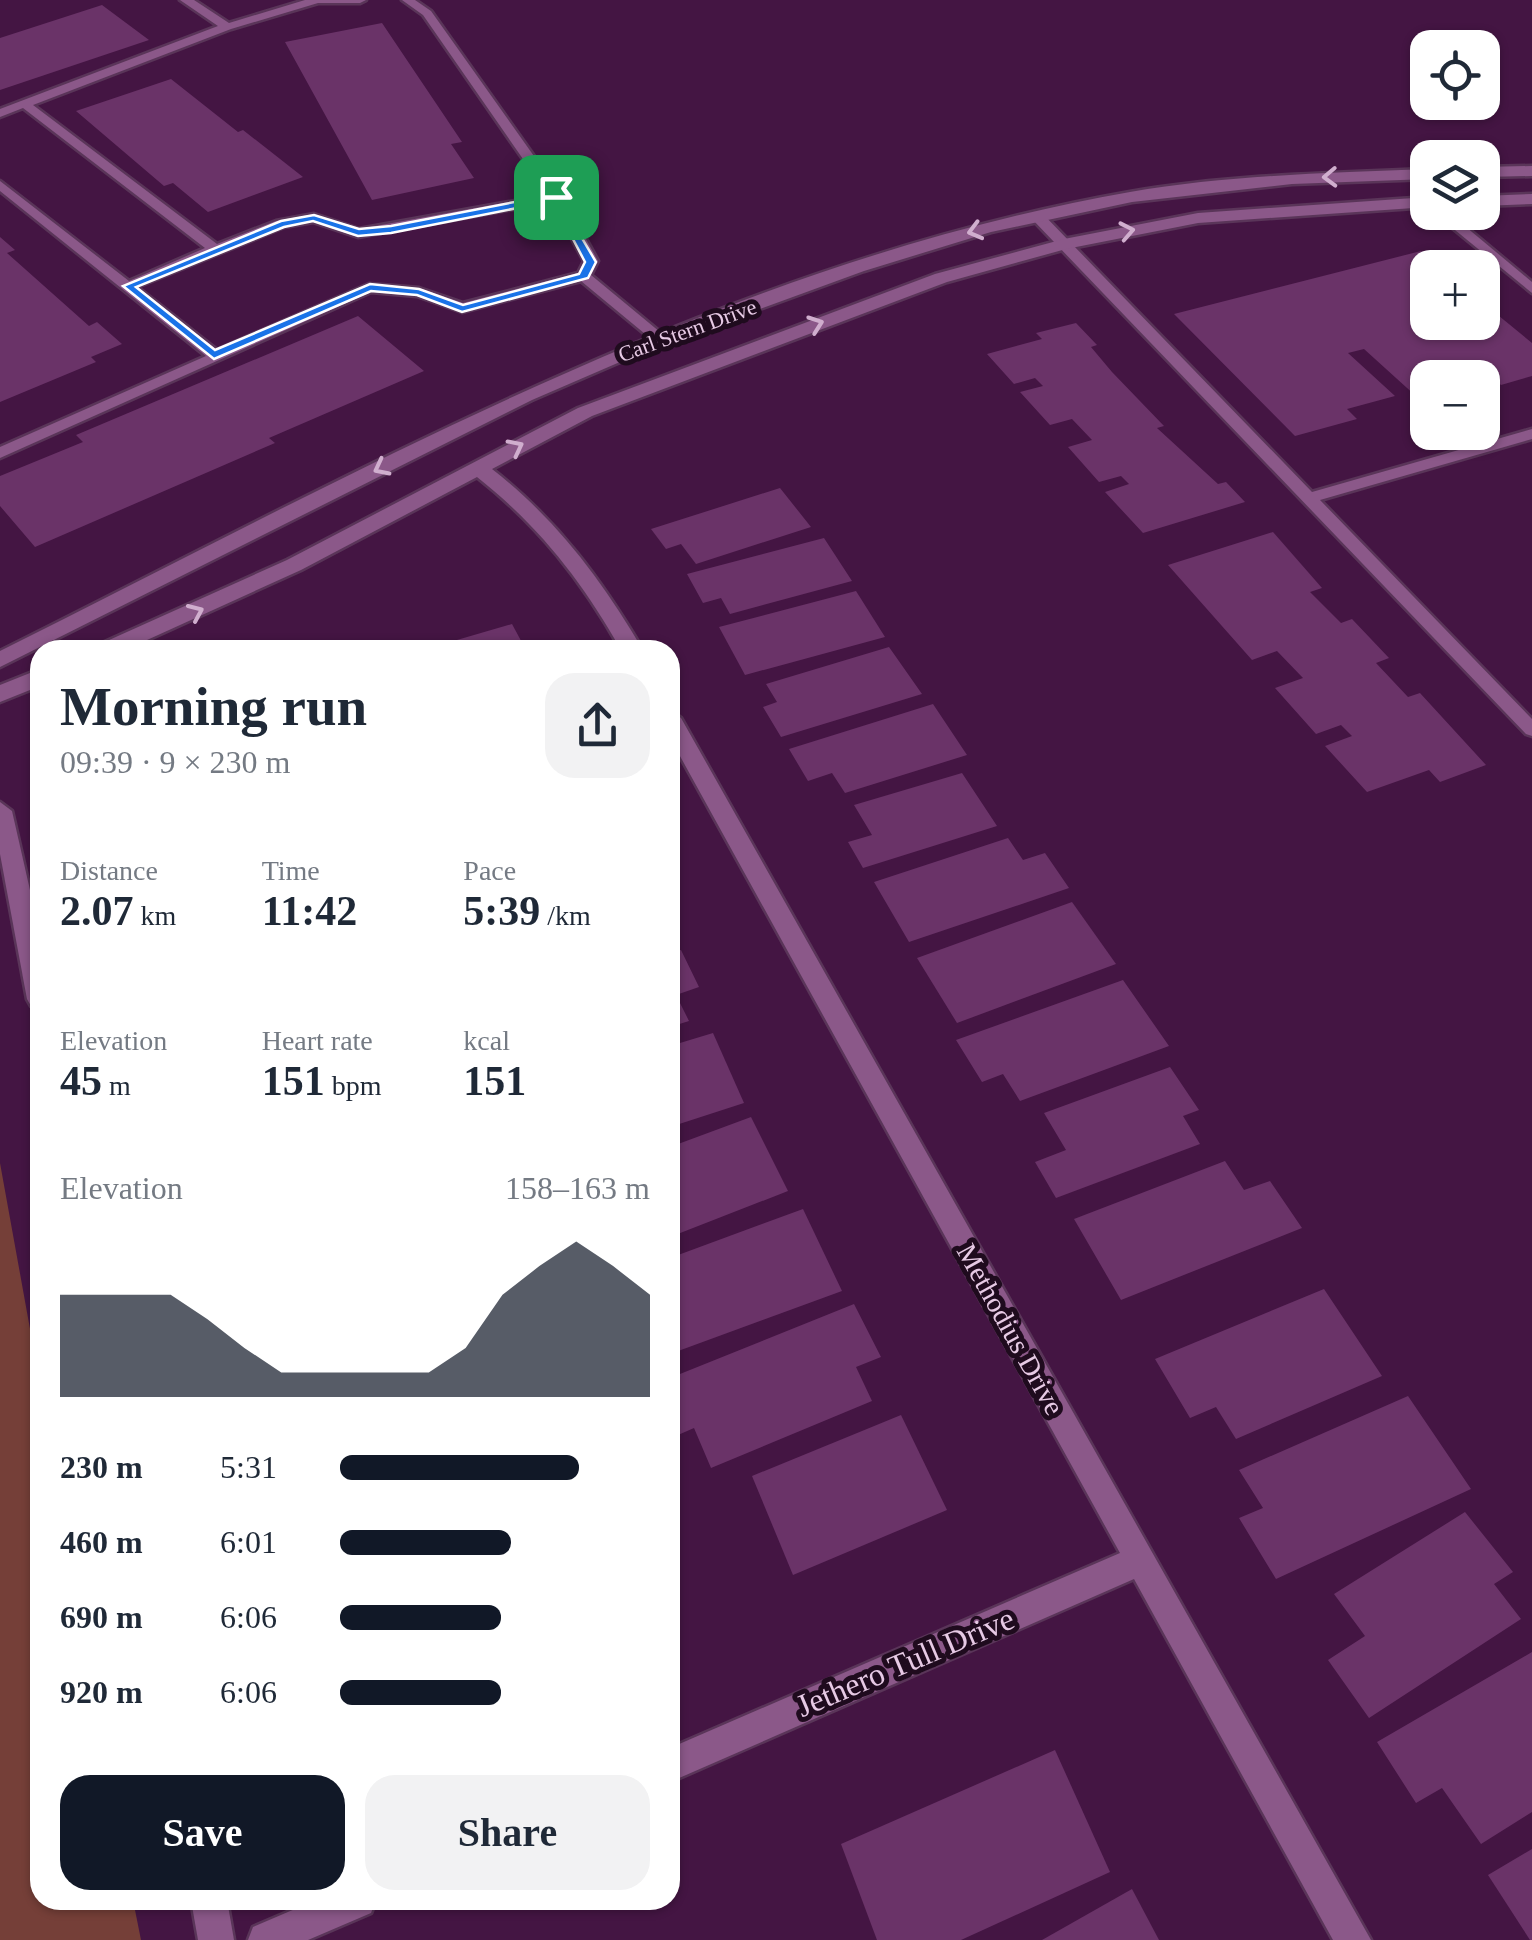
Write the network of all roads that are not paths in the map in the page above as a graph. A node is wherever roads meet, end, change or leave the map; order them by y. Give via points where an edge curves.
1 (186, 0) edge
2 (360, 0) edge
3 (408, 0) edge
4 (313, 1) edge
5 (228, 27) junction
6 (24, 104) junction
7 (0, 114) edge
8 (1532, 170) edge
9 (1500, 171) edge
10 (1410, 175) edge
11 (0, 185) edge
12 (556, 197) junction
13 (1532, 199) edge
14 (1500, 200) edge
15 (21, 202) junction
16 (1410, 204) edge
17 (0, 211) edge
18 (1037, 216) junction
19 (1461, 230) edge
20 (1064, 244) junction
21 (216, 249) junction
22 (584, 276) junction
23 (128, 286) junction
24 (1532, 289) edge
25 (660, 340) junction
26 (214, 355) junction
27 (1532, 434) edge
28 (0, 452) edge
29 (476, 466) junction
30 (1309, 498) junction
31 (42, 640) edge
32 (128, 640) edge
33 (626, 640) edge
34 (30, 646) edge
35 (0, 660) edge
36 (30, 681) edge
37 (0, 694) edge
38 (1532, 730) edge
39 (680, 736) edge
40 (0, 811) edge
41 (30, 946) edge
42 (1140, 1560) junction
43 (680, 1760) edge
44 (210, 1910) edge
45 (335, 1910) edge
46 (216, 1940) edge
47 (266, 1940) edge
48 (1353, 1940) edge

1 - 5 lane
2 - 4 lane
3 - 12 lane via 427,13
4 - 5 lane
5 - 6 lane
6 - 7 lane
6 - 21 lane
8 - 9 street
10 -> 18 street, Carl Stern Drive via 1228,185
11 - 15 lane
12 - 21 lane via 358,233 314,218
12 - 22 lane via 590,262
13 - 14 street
15 - 17 lane
15 - 23 lane
20 -> 16 street, Carl Stern Drive via 1215,216
18 - 20 lane
18 -> 25 street, Carl Stern Drive via 888,257
19 - 24 lane
29 -> 20 street, Carl Stern Drive via 690,370 941,278
20 - 30 lane
21 - 23 lane
22 - 25 lane
22 - 26 lane via 462,308 419,292 370,288
23 - 26 lane
25 -> 31 street, Carl Stern Drive via 464,424
26 - 28 lane
27 - 30 lane
32 -> 29 street, Carl Stern Drive via 294,565
29 - 33 street via 570,549
30 - 38 lane
34 -> 35 street, Carl Stern Drive
36 - 37 street
39 - 42 street, Methodius Drive
40 - 41 street
42 - 43 street, Jethero Tull Drive
42 - 48 street, Methodius Drive
44 - 46 street
45 - 47 street

